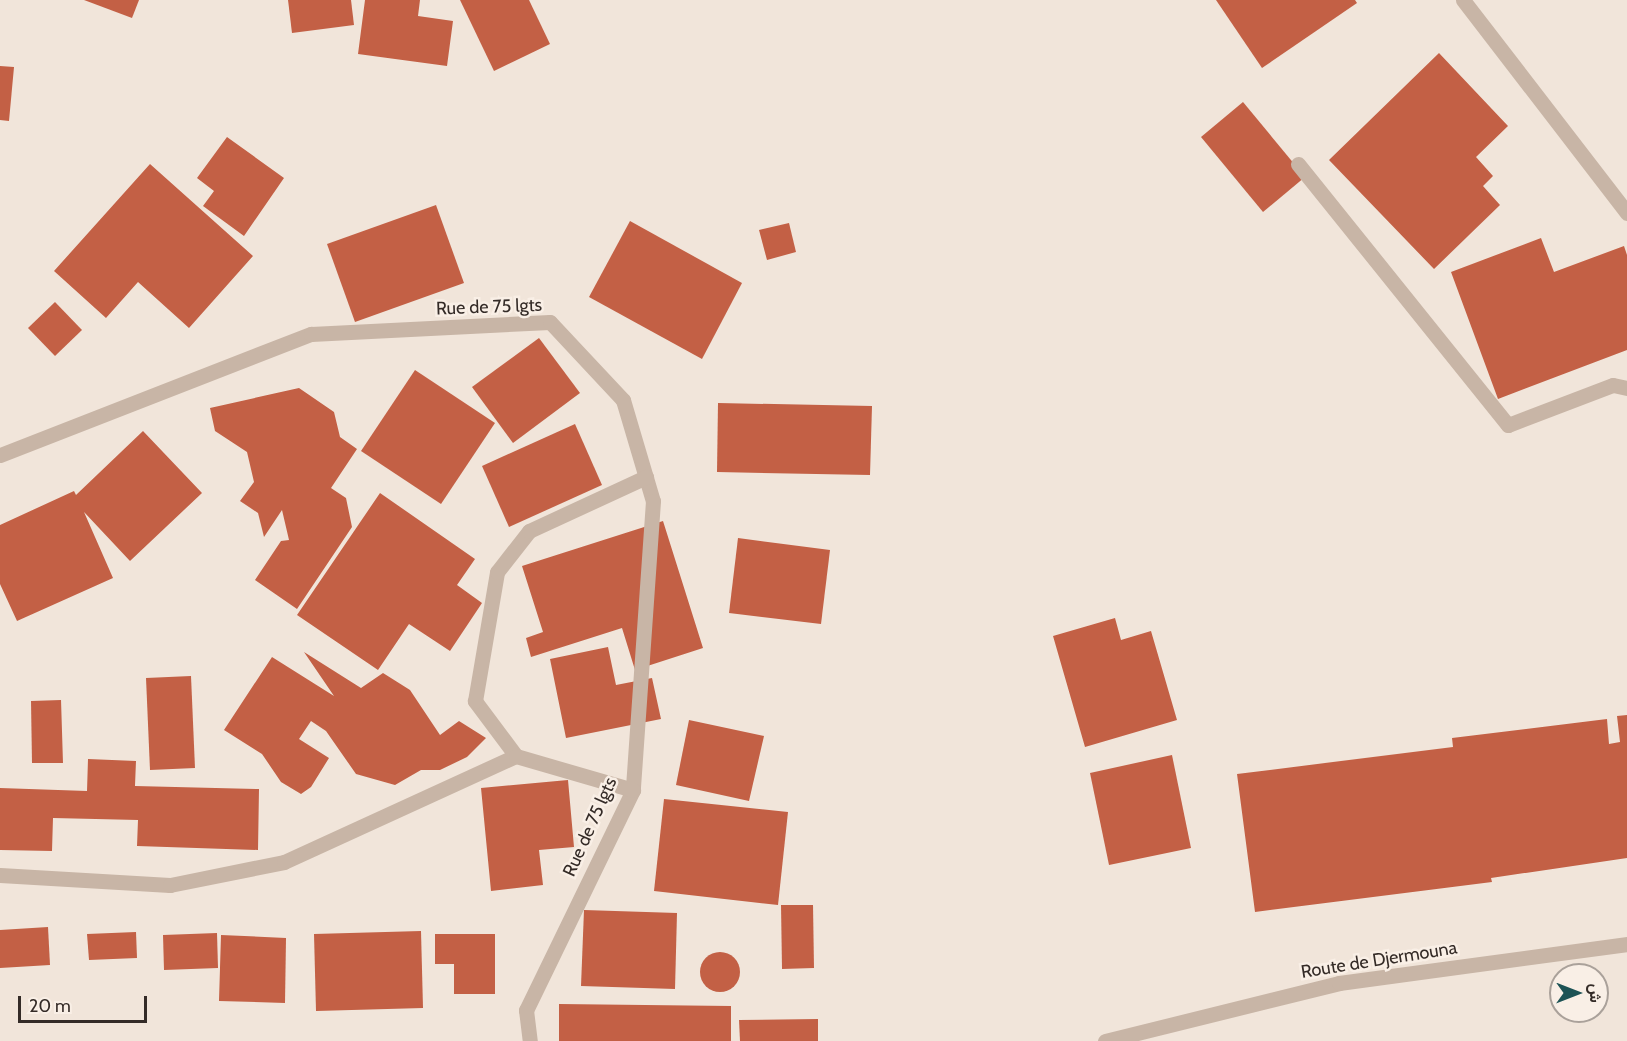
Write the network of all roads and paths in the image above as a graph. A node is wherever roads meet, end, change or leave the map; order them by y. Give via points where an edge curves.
1 (1462, 0) edge
2 (1298, 164) dead end
3 (1627, 213) edge
4 (1627, 388) edge
5 (0, 455) edge
6 (646, 477) junction
7 (516, 756) junction
8 (633, 790) junction
9 (0, 875) edge
10 (1627, 944) edge
11 (530, 1041) edge
12 (1105, 1041) edge

1 - 3 street
2 - 4 street via 1508,425 1613,385
5 - 6 street, Rue de 75 lgts via 311,334 550,322 622,400
6 - 7 street via 529,531 497,572 475,701
6 - 8 street, Rue de 75 lgts via 653,501
7 - 8 street
7 - 9 street via 284,862 170,885
8 - 11 street, Rue de 75 lgts via 526,1010
10 - 12 street, Route de Djermouna via 1339,982

